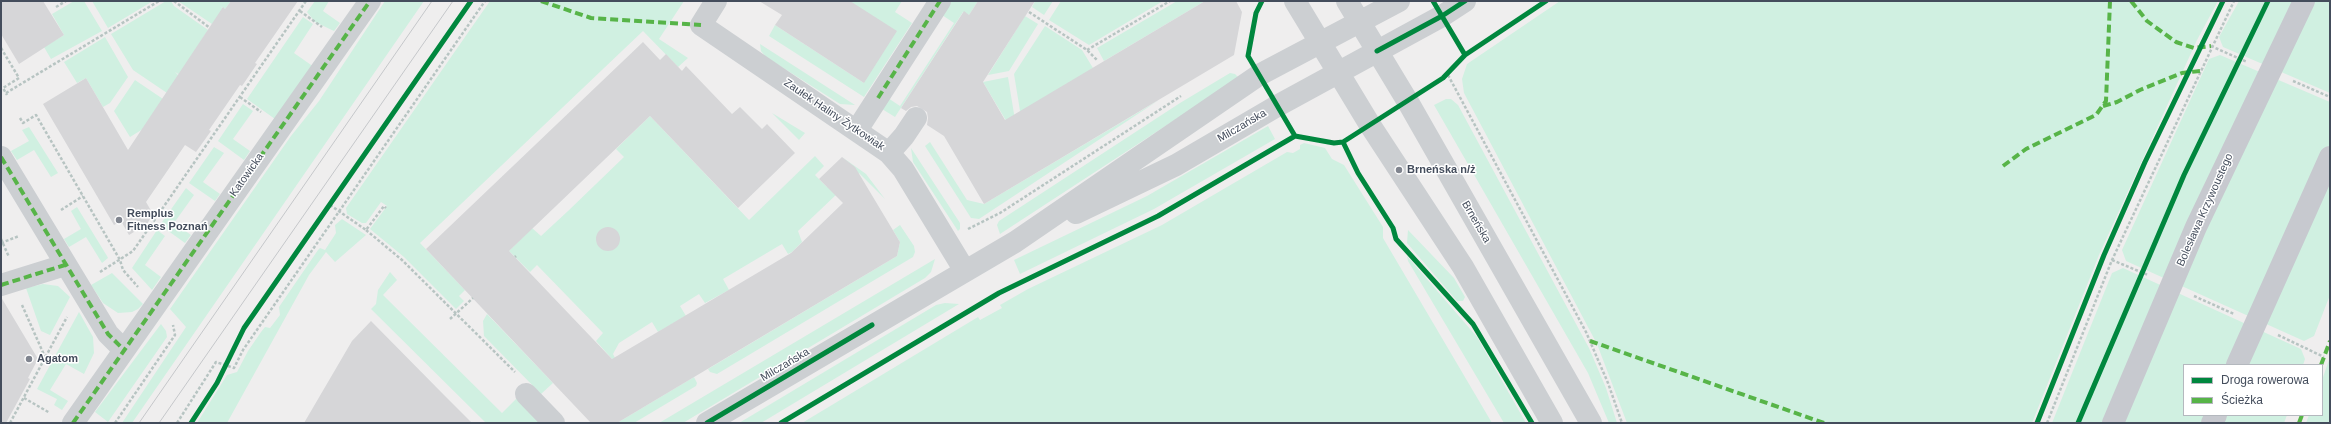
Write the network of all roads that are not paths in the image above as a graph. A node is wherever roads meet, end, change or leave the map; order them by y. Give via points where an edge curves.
1 (370, 1) edge
2 (716, 1) edge
3 (940, 1) edge
4 (1295, 1) edge
5 (1347, 1) edge
6 (1399, 1) edge
7 (1465, 1) edge
8 (2304, 1) edge
9 (1360, 22) junction
10 (1320, 42) junction
11 (1377, 51) junction
12 (1338, 72) junction
13 (916, 118) dead end
14 (857, 130) junction
15 (889, 153) junction
16 (1, 157) edge
17 (2330, 157) edge
18 (1015, 242) junction
19 (66, 265) junction
20 (965, 271) junction
21 (1, 286) edge
22 (123, 349) junction
23 (2237, 364) edge
24 (523, 386) road end
25 (73, 423) edge
26 (554, 423) edge
27 (707, 423) edge
28 (1552, 423) edge
29 (1590, 423) edge
30 (2114, 423) edge

1 - 22 street, Katowicka
2 - 14 street, Zaułek Haliny Żytkowiak via 701,26
3 - 14 street
4 - 10 street
5 - 9 street, Brneńska
6 - 9 street, Milczańska
7 - 11 street, Milczańska
8 - 30 main road, Bolesława Krzywoustego, bridge via 2199,220
9 - 10 street, Milczańska
9 - 11 street, Brneńska
10 - 12 street
10 - 18 street, Milczańska via 1258,75
11 - 12 street, Milczańska
11 - 29 street, Brneńska
12 - 18 street, Milczańska via 1176,165
12 - 28 street via 1463,267
13 - 15 street
14 - 15 street, Zaułek Haliny Żytkowiak
15 - 20 street, Zaułek Haliny Żytkowiak via 903,169
16 - 19 street
17 - 23 main road, bridge
18 - 20 street, Milczańska
19 - 21 street
19 - 22 street via 108,334
20 - 27 street, Milczańska
22 - 25 street, Katowicka
24 - 26 street

